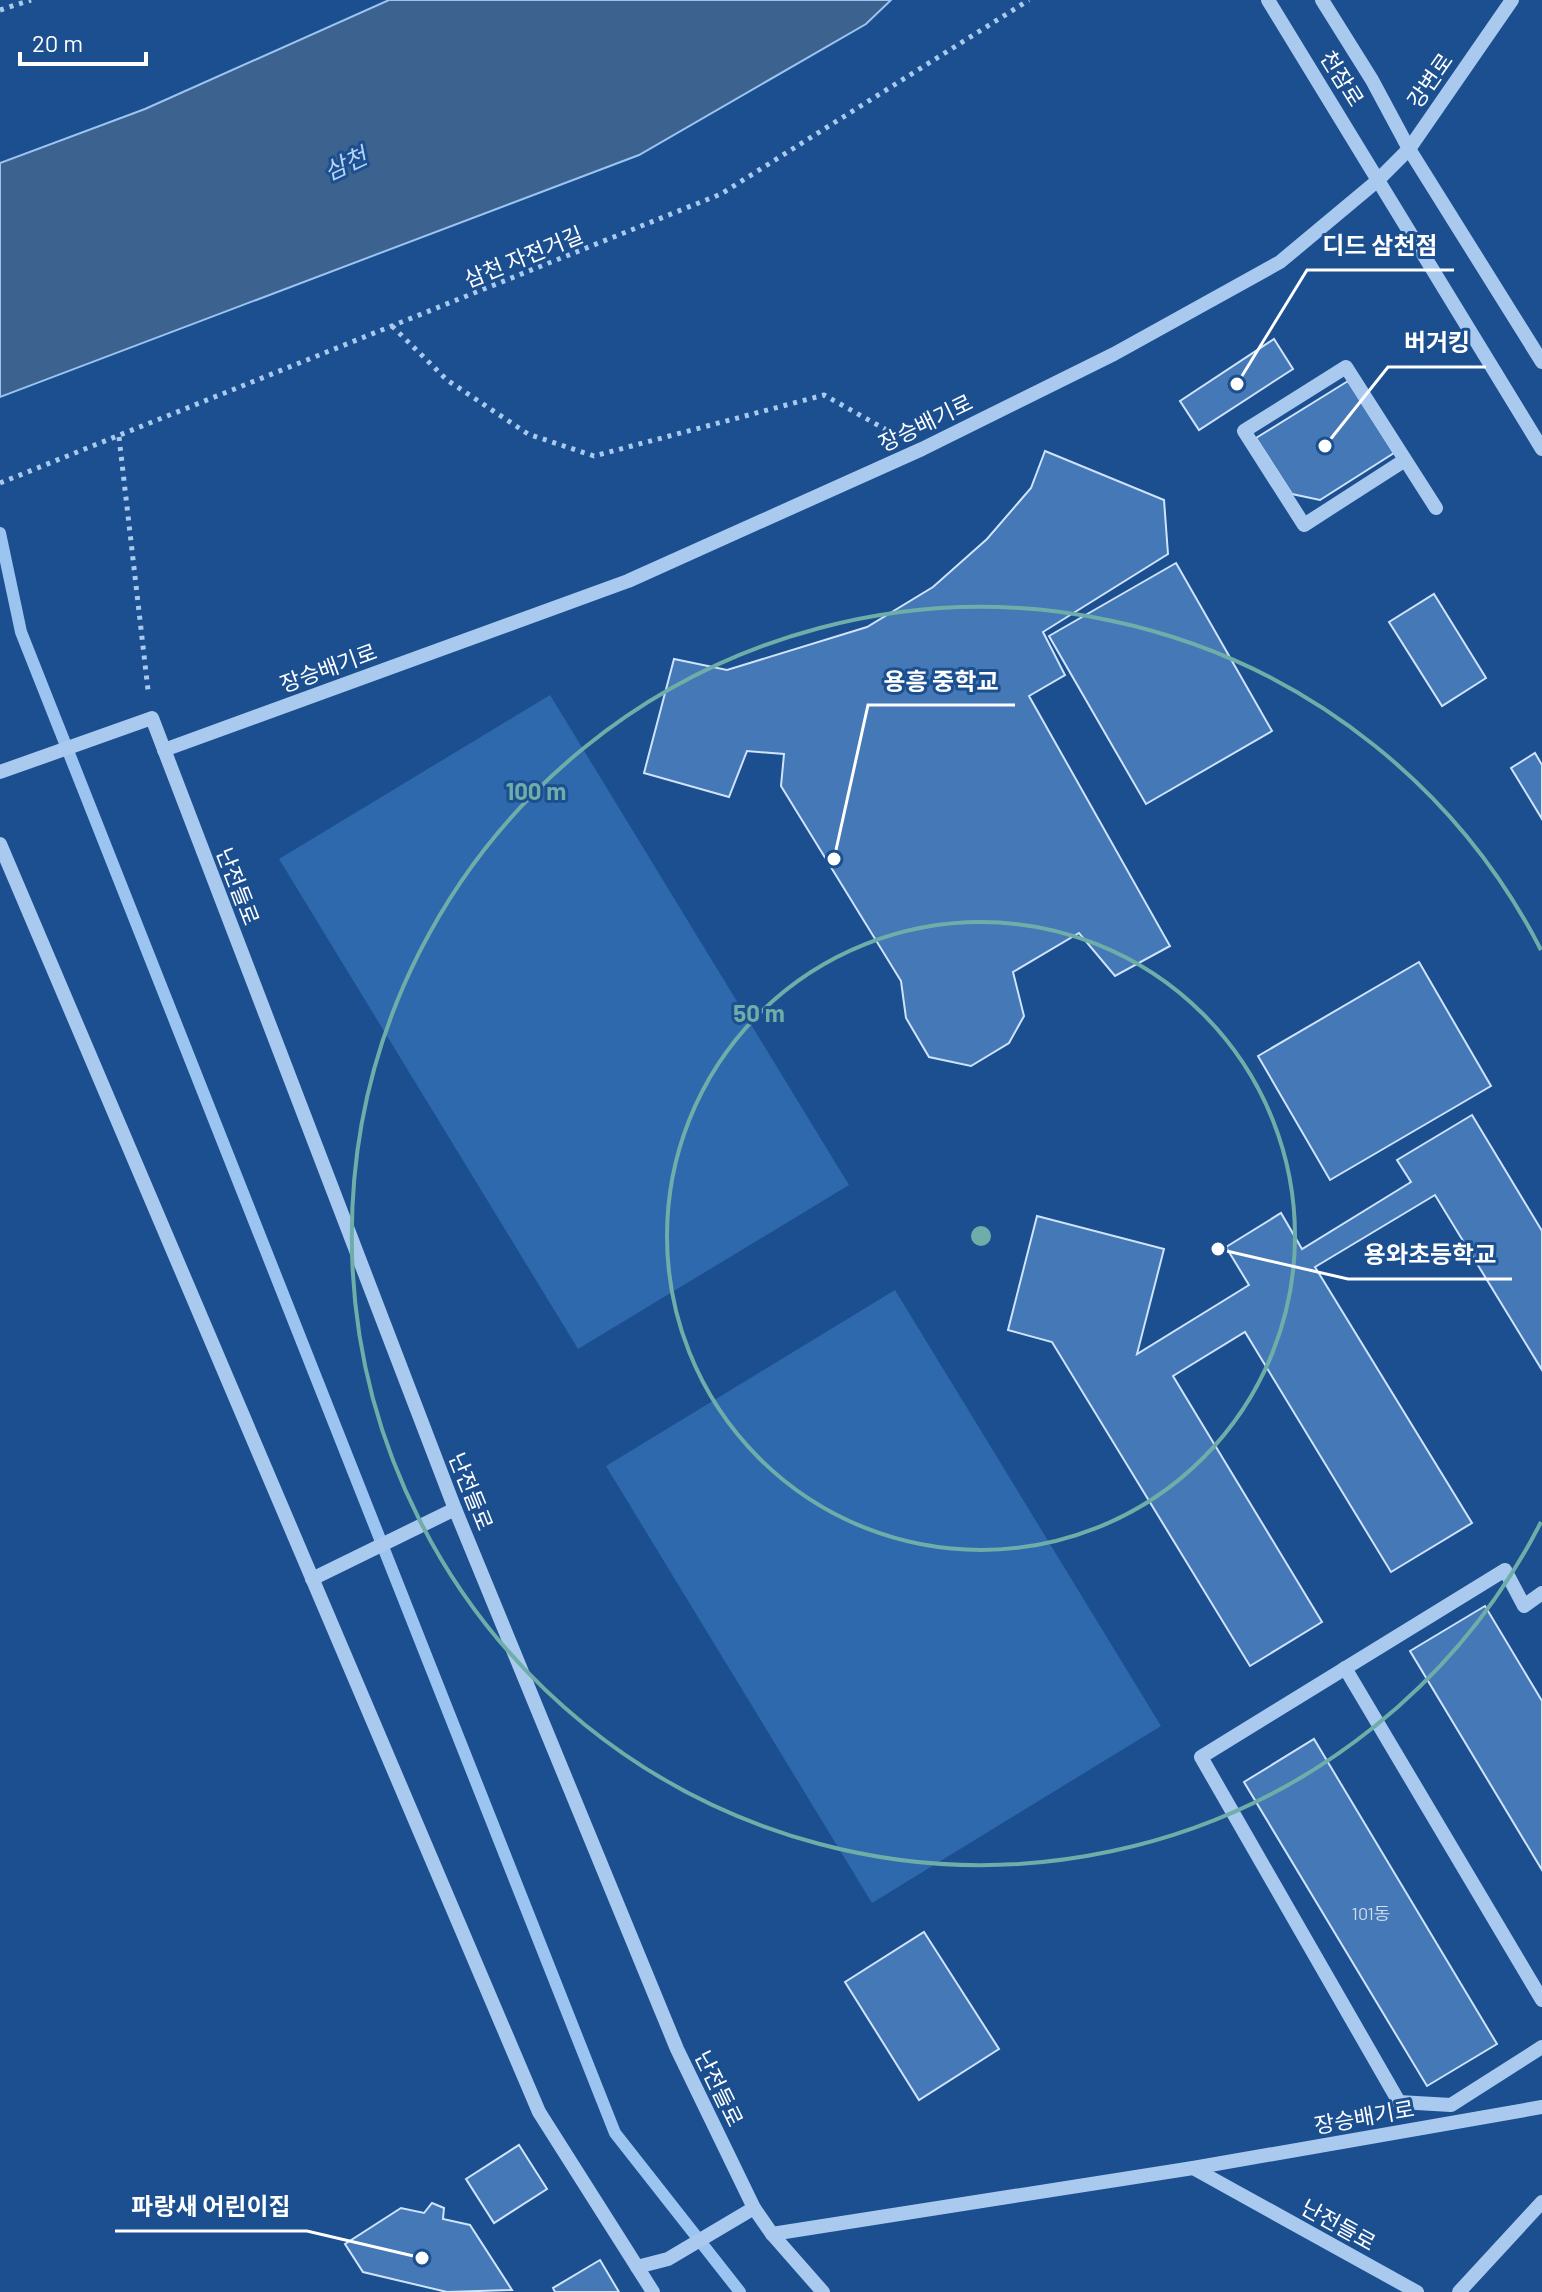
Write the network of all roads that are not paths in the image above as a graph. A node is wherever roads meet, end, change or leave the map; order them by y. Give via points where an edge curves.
1 (1268, 0) edge
2 (1322, 0) edge
3 (1512, 0) edge
4 (1409, 149) junction
5 (1377, 181) junction
6 (1542, 362) edge
7 (1542, 449) edge
8 (1405, 460) junction
9 (1436, 508) dead end
10 (164, 750) junction
11 (0, 772) edge
12 (0, 844) edge
13 (455, 1509) junction
14 (312, 1579) junction
15 (1542, 1593) edge
16 (1345, 1668) junction
17 (1542, 2000) edge
18 (1542, 2047) edge
19 (1542, 2107) edge
20 (1193, 2168) junction
21 (1542, 2202) edge
22 (754, 2208) junction
23 (772, 2234) junction
24 (637, 2267) junction
25 (653, 2292) edge
26 (823, 2292) edge
27 (1417, 2292) edge
28 (1459, 2292) edge

1 - 5 street, 천잠로
2 - 4 street, 천잠로
3 - 4 street, 강변로
4 - 5 street, 강변로
4 - 6 street
5 - 7 street
5 - 10 street, 장승배기로 via 1280,262 1114,354 922,449 628,581
8 - 8 street via 1346,367 1244,431 1304,525
8 - 9 street
10 - 11 street, 난전들로 via 152,718
10 - 13 street, 난전들로
12 - 14 street
13 - 14 street
13 - 22 street, 난전들로 via 677,2049
14 - 24 street via 539,2112
15 - 16 street via 1524,1606 1505,1570
16 - 17 street
16 - 18 street via 1201,1757 1399,2102 1451,2105
19 - 20 street, 장승배기로
20 - 23 street
20 - 27 street, 난전들로
21 - 28 street
22 - 23 street, 난전들로
22 - 24 street via 668,2259
23 - 26 street, 난전들로
24 - 25 street

